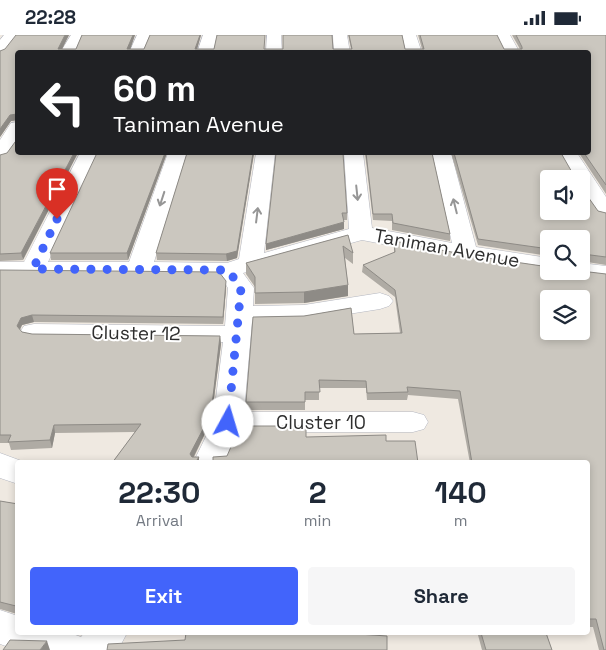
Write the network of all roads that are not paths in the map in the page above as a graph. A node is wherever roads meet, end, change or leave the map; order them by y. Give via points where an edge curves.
1 (12, 35) edge
2 (78, 35) edge
3 (144, 35) edge
4 (210, 35) edge
5 (274, 35) edge
6 (340, 35) edge
7 (409, 35) edge
8 (503, 35) edge
9 (0, 50) edge
10 (69, 50) edge
11 (137, 50) edge
12 (206, 50) edge
13 (274, 50) edge
14 (342, 50) edge
15 (413, 50) edge
16 (511, 50) edge
17 (15, 132) edge
18 (0, 154) edge
19 (88, 155) edge
20 (176, 155) edge
21 (265, 155) edge
22 (353, 155) edge
23 (442, 155) edge
24 (569, 155) edge
25 (606, 212) edge
26 (362, 233) junction
27 (466, 253) junction
28 (540, 264) edge
29 (240, 267) junction
30 (0, 269) edge
31 (33, 269) junction
32 (139, 270) junction
33 (590, 271) edge
34 (606, 273) edge
35 (380, 301) dead end
36 (239, 324) junction
37 (34, 331) dead end
38 (228, 422) junction
39 (414, 422) dead end
40 (210, 460) edge
41 (0, 465) edge
42 (15, 471) edge
43 (0, 627) edge
44 (15, 632) edge
45 (24, 635) edge
46 (106, 635) edge
47 (68, 650) edge
48 (95, 650) edge

1 - 9 street
2 - 10 street
3 - 11 street
4 - 12 street
5 - 13 street
6 - 14 street
7 - 15 street
8 - 16 street
17 - 18 street
19 - 31 street
20 -> 32 street
29 -> 21 street
22 -> 26 street
27 -> 23 street
24 - 25 street
26 - 27 street, Taniman Avenue
26 - 29 street, Taniman Avenue
27 - 28 street, Taniman Avenue
29 - 32 street, Taniman Avenue
29 - 36 street
30 - 31 street, Taniman Avenue
31 - 32 street, Taniman Avenue
33 - 34 street
35 - 36 street, Cluster 12
36 - 37 street, Cluster 12
36 - 38 street
38 - 39 street, Cluster 10
38 - 40 street
41 - 42 street
43 - 44 street
45 - 47 street
46 - 48 street

